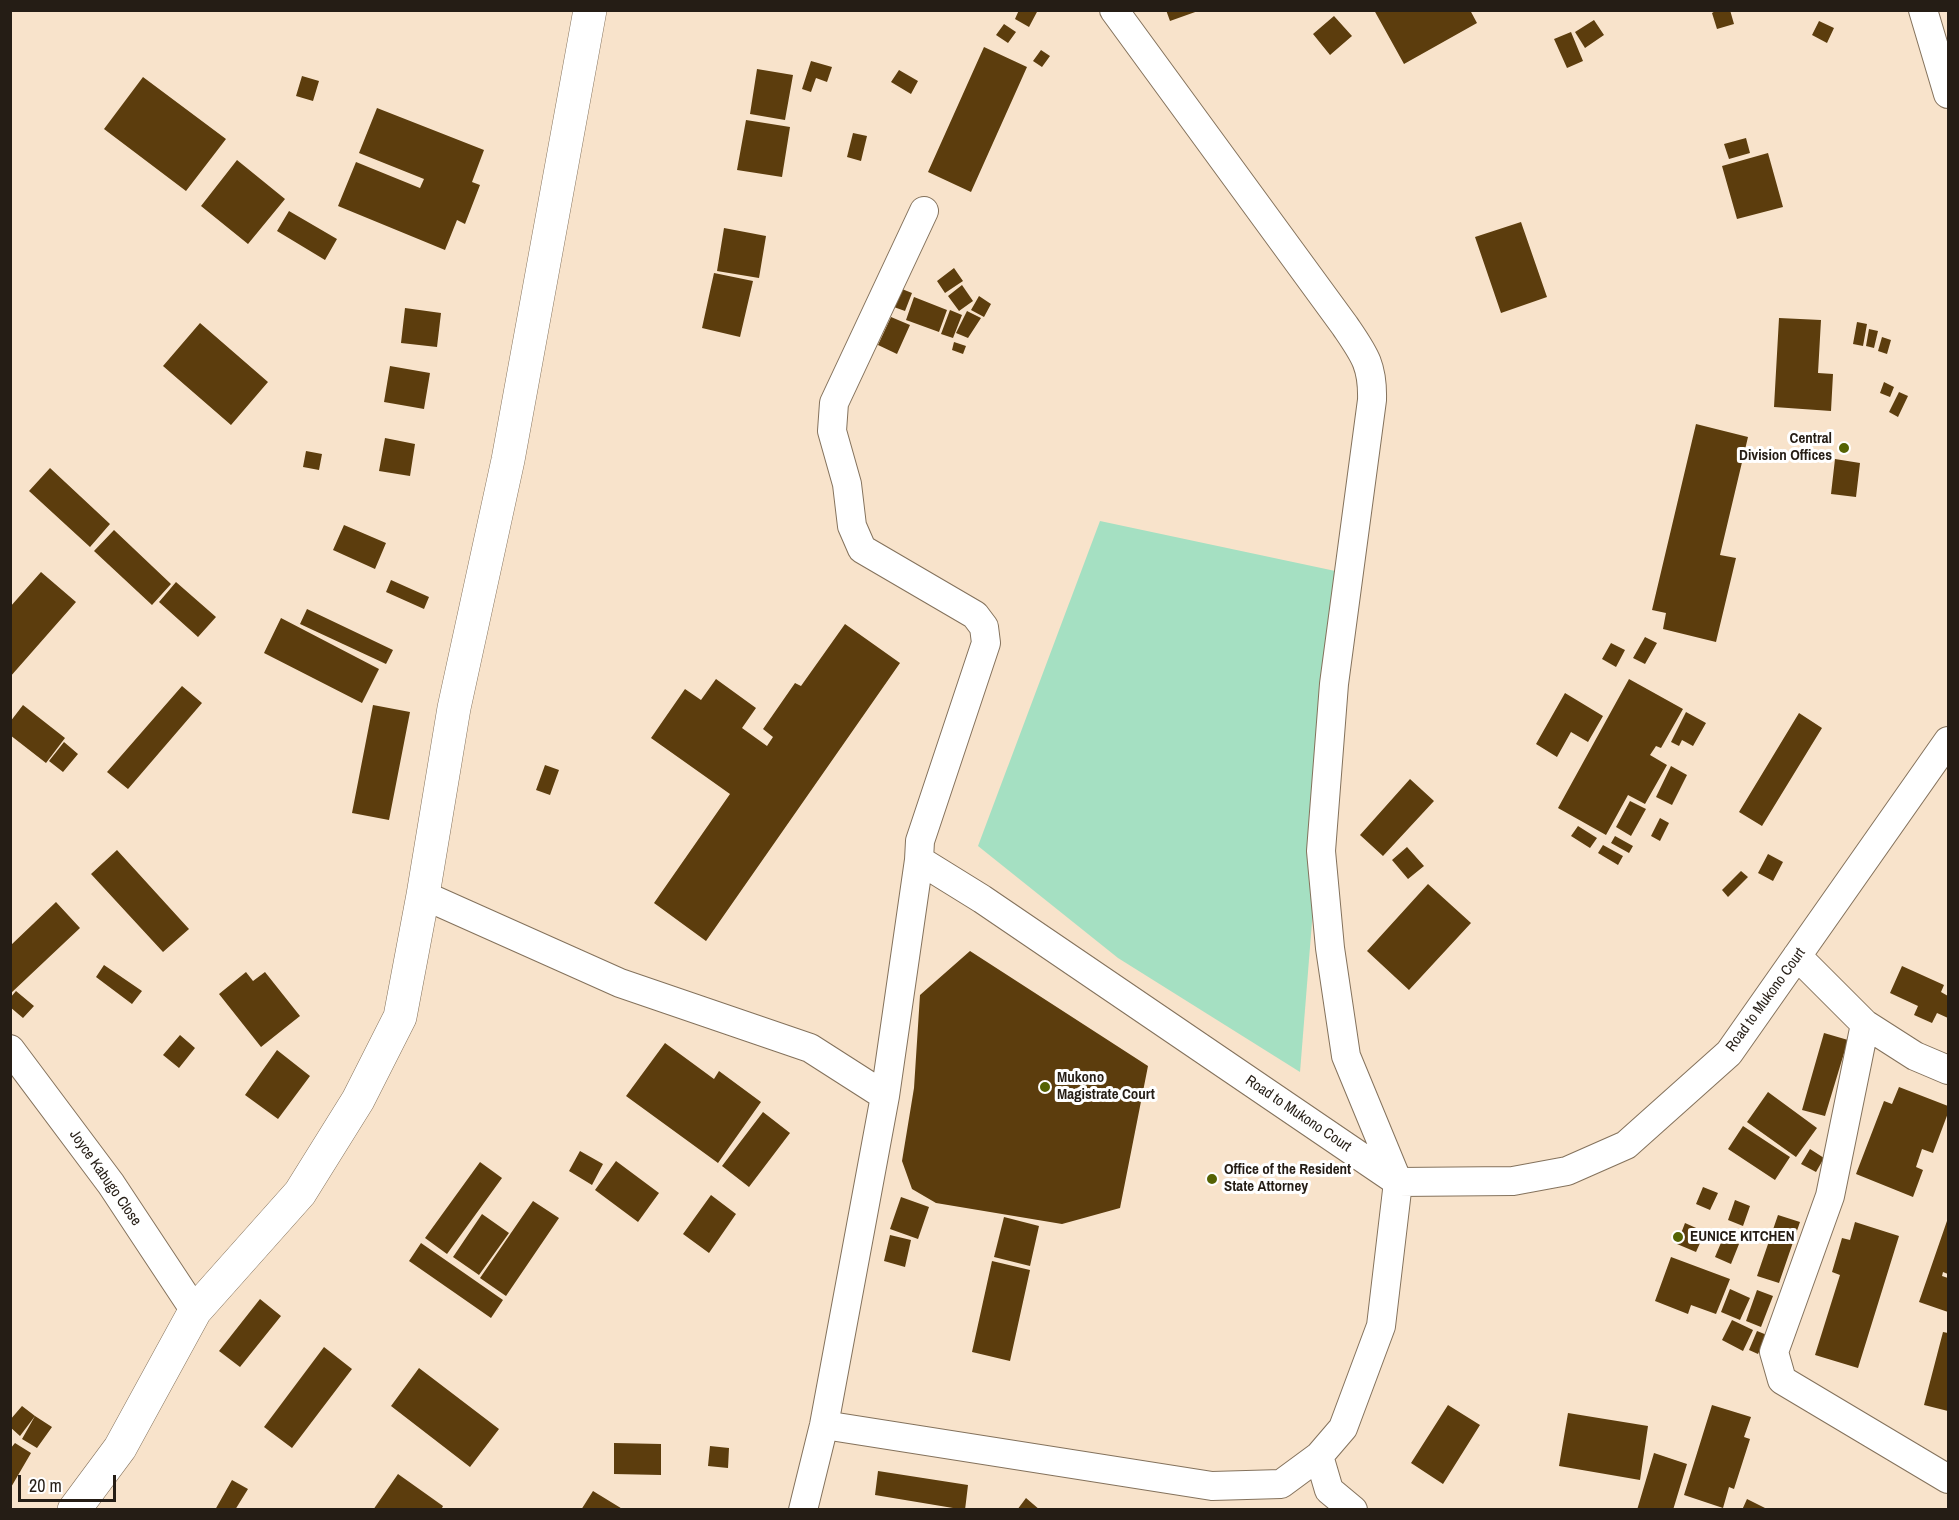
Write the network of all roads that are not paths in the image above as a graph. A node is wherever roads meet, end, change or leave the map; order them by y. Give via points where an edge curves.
1 (590, 10) edge
2 (1113, 10) edge
3 (1923, 10) edge
4 (1948, 94) edge
5 (924, 211) dead end
6 (1948, 741) edge
7 (919, 860) junction
8 (423, 895) junction
9 (1797, 956) junction
10 (1865, 1024) junction
11 (10, 1049) edge
12 (1948, 1070) edge
13 (885, 1096) junction
14 (1398, 1182) junction
15 (195, 1311) junction
16 (824, 1425) junction
17 (1319, 1456) junction
18 (1948, 1479) edge
19 (74, 1509) edge
20 (803, 1509) edge
21 (1353, 1509) edge

1 - 8 street via 508,460 454,708
2 - 14 street via 1361,349 1373,380 1334,684 1321,851 1346,1056
3 - 4 street
5 - 7 street via 834,403 832,431 847,484 852,526 862,549 975,615 984,627 986,643 920,841
6 - 9 street, Road to Mukono Court
7 - 13 street
7 - 14 street, Road to Mukono Court
8 - 13 street via 620,982 810,1048
8 - 15 street via 400,1017 358,1100 300,1193
9 - 10 street
9 - 14 street, Road to Mukono Court via 1729,1053 1626,1145 1567,1171 1513,1181
10 - 12 street via 1916,1056
10 - 18 street via 1830,1196 1774,1352 1782,1380
11 - 15 street, Joyce Kabugo Close via 111,1184
13 - 16 street
14 - 17 street via 1381,1326 1343,1428
15 - 19 street via 120,1448
16 - 17 street via 1212,1486 1281,1484
16 - 20 street
17 - 21 street via 1329,1490

